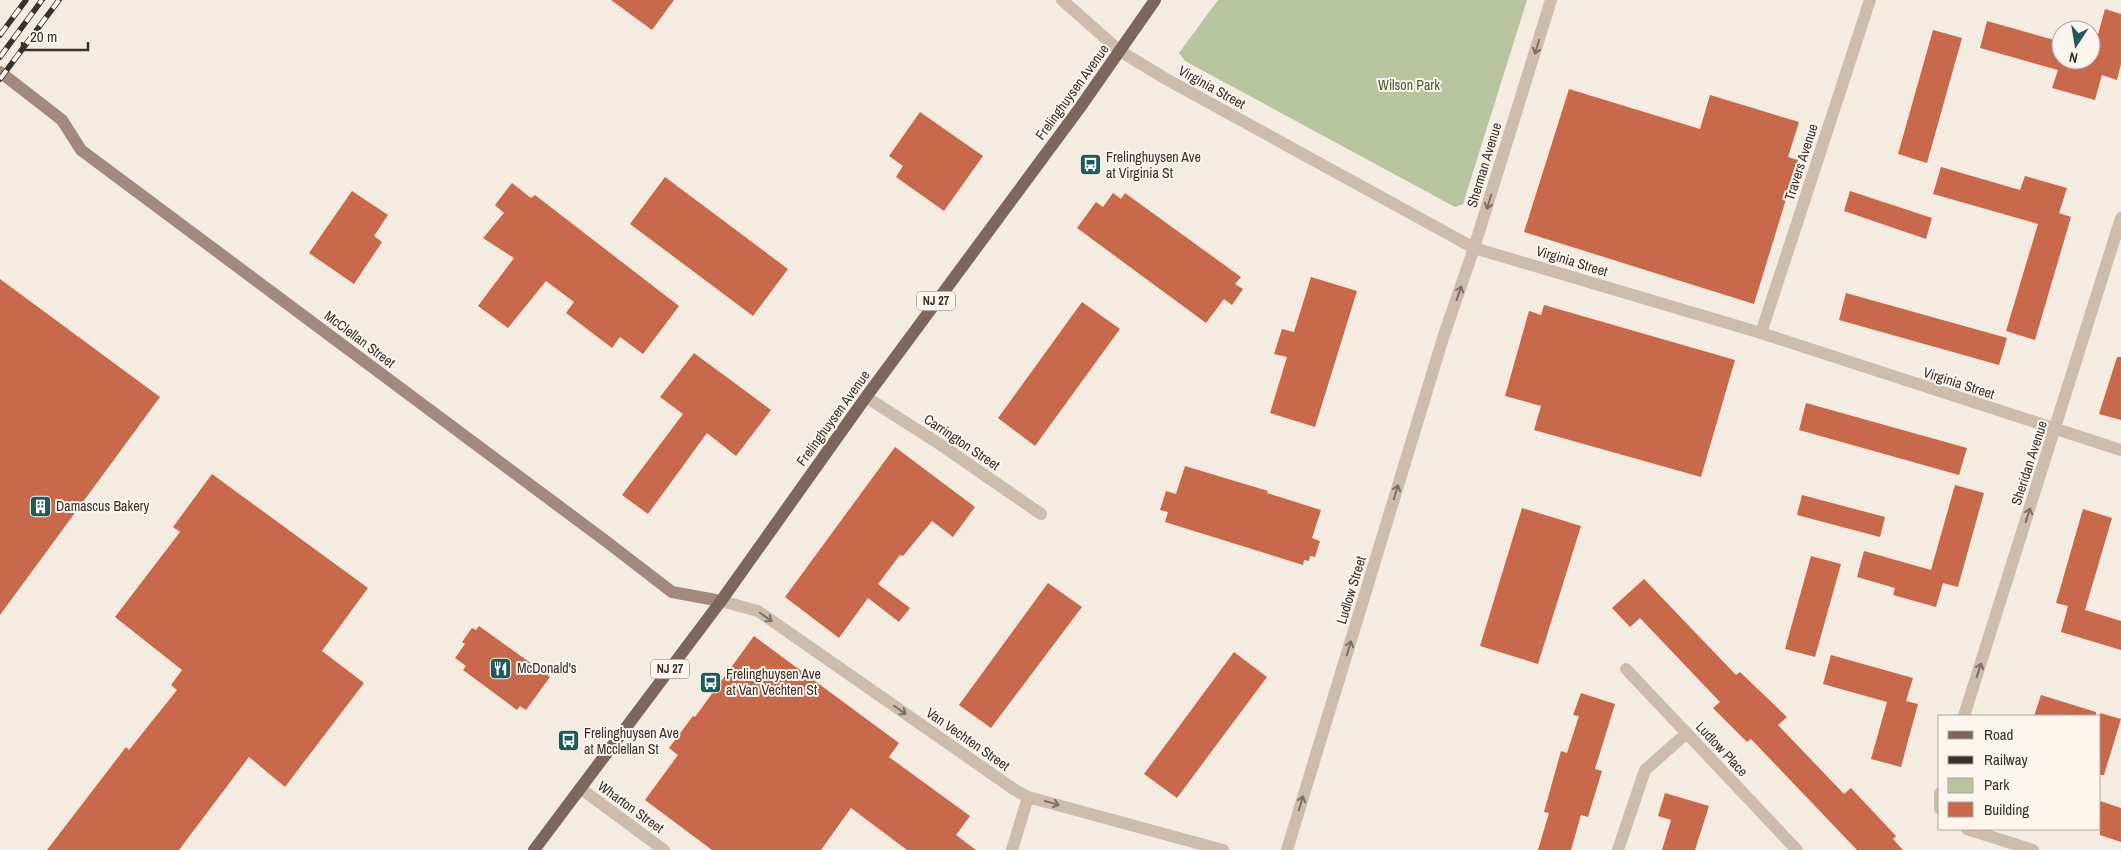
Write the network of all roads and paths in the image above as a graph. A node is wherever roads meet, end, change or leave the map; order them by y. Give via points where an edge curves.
1 (1062, 0) edge
2 (1551, 0) edge
3 (1870, 0) edge
4 (1154, 1) edge
5 (1120, 51) junction
6 (0, 72) edge
7 (2121, 218) edge
8 (1474, 248) junction
9 (1760, 333) junction
10 (1443, 338) joint
11 (866, 397) junction
12 (2056, 430) junction
13 (2121, 450) edge
14 (1041, 514) dead end
15 (721, 602) junction
16 (1626, 669) dead end
17 (1964, 715) edge
18 (1687, 733) junction
19 (580, 788) junction
20 (1028, 797) junction
21 (1969, 830) edge
22 (534, 850) edge
23 (664, 850) edge
24 (1012, 850) edge
25 (1223, 850) edge
26 (1287, 850) edge
27 (1618, 850) edge
28 (1796, 850) edge
29 (2033, 850) edge

1 - 5 street, Virginia Street
2 -> 8 street, Sherman Avenue
3 - 9 street, Travers Avenue
4 - 5 main road, Frelinghuysen Avenue / NJ 27
5 - 8 street, Virginia Street
5 - 11 main road, Frelinghuysen Avenue / NJ 27
6 - 15 main road, McClellan Street via 62,120 81,150 672,592
7 - 12 street, Sheridan Avenue
8 - 9 street, Virginia Street
10 -> 8 street, Sherman Avenue
9 - 12 street, Virginia Street
26 -> 10 street, Ludlow Street
11 - 14 street, Carrington Street
11 - 15 main road, Frelinghuysen Avenue / NJ 27
12 - 13 street, Virginia Street
17 -> 12 street, Sheridan Avenue
15 - 19 main road, Frelinghuysen Avenue / NJ 27
15 -> 20 street, Van Vechten Street via 758,611
16 - 18 street, Ludlow Place
18 - 27 street via 1645,770
18 - 28 street, Ludlow Place
19 - 22 main road, Frelinghuysen Avenue / NJ 27
19 - 23 street, Wharton Street
20 - 24 street
20 -> 25 street, Van Vechten Street
21 - 29 street

